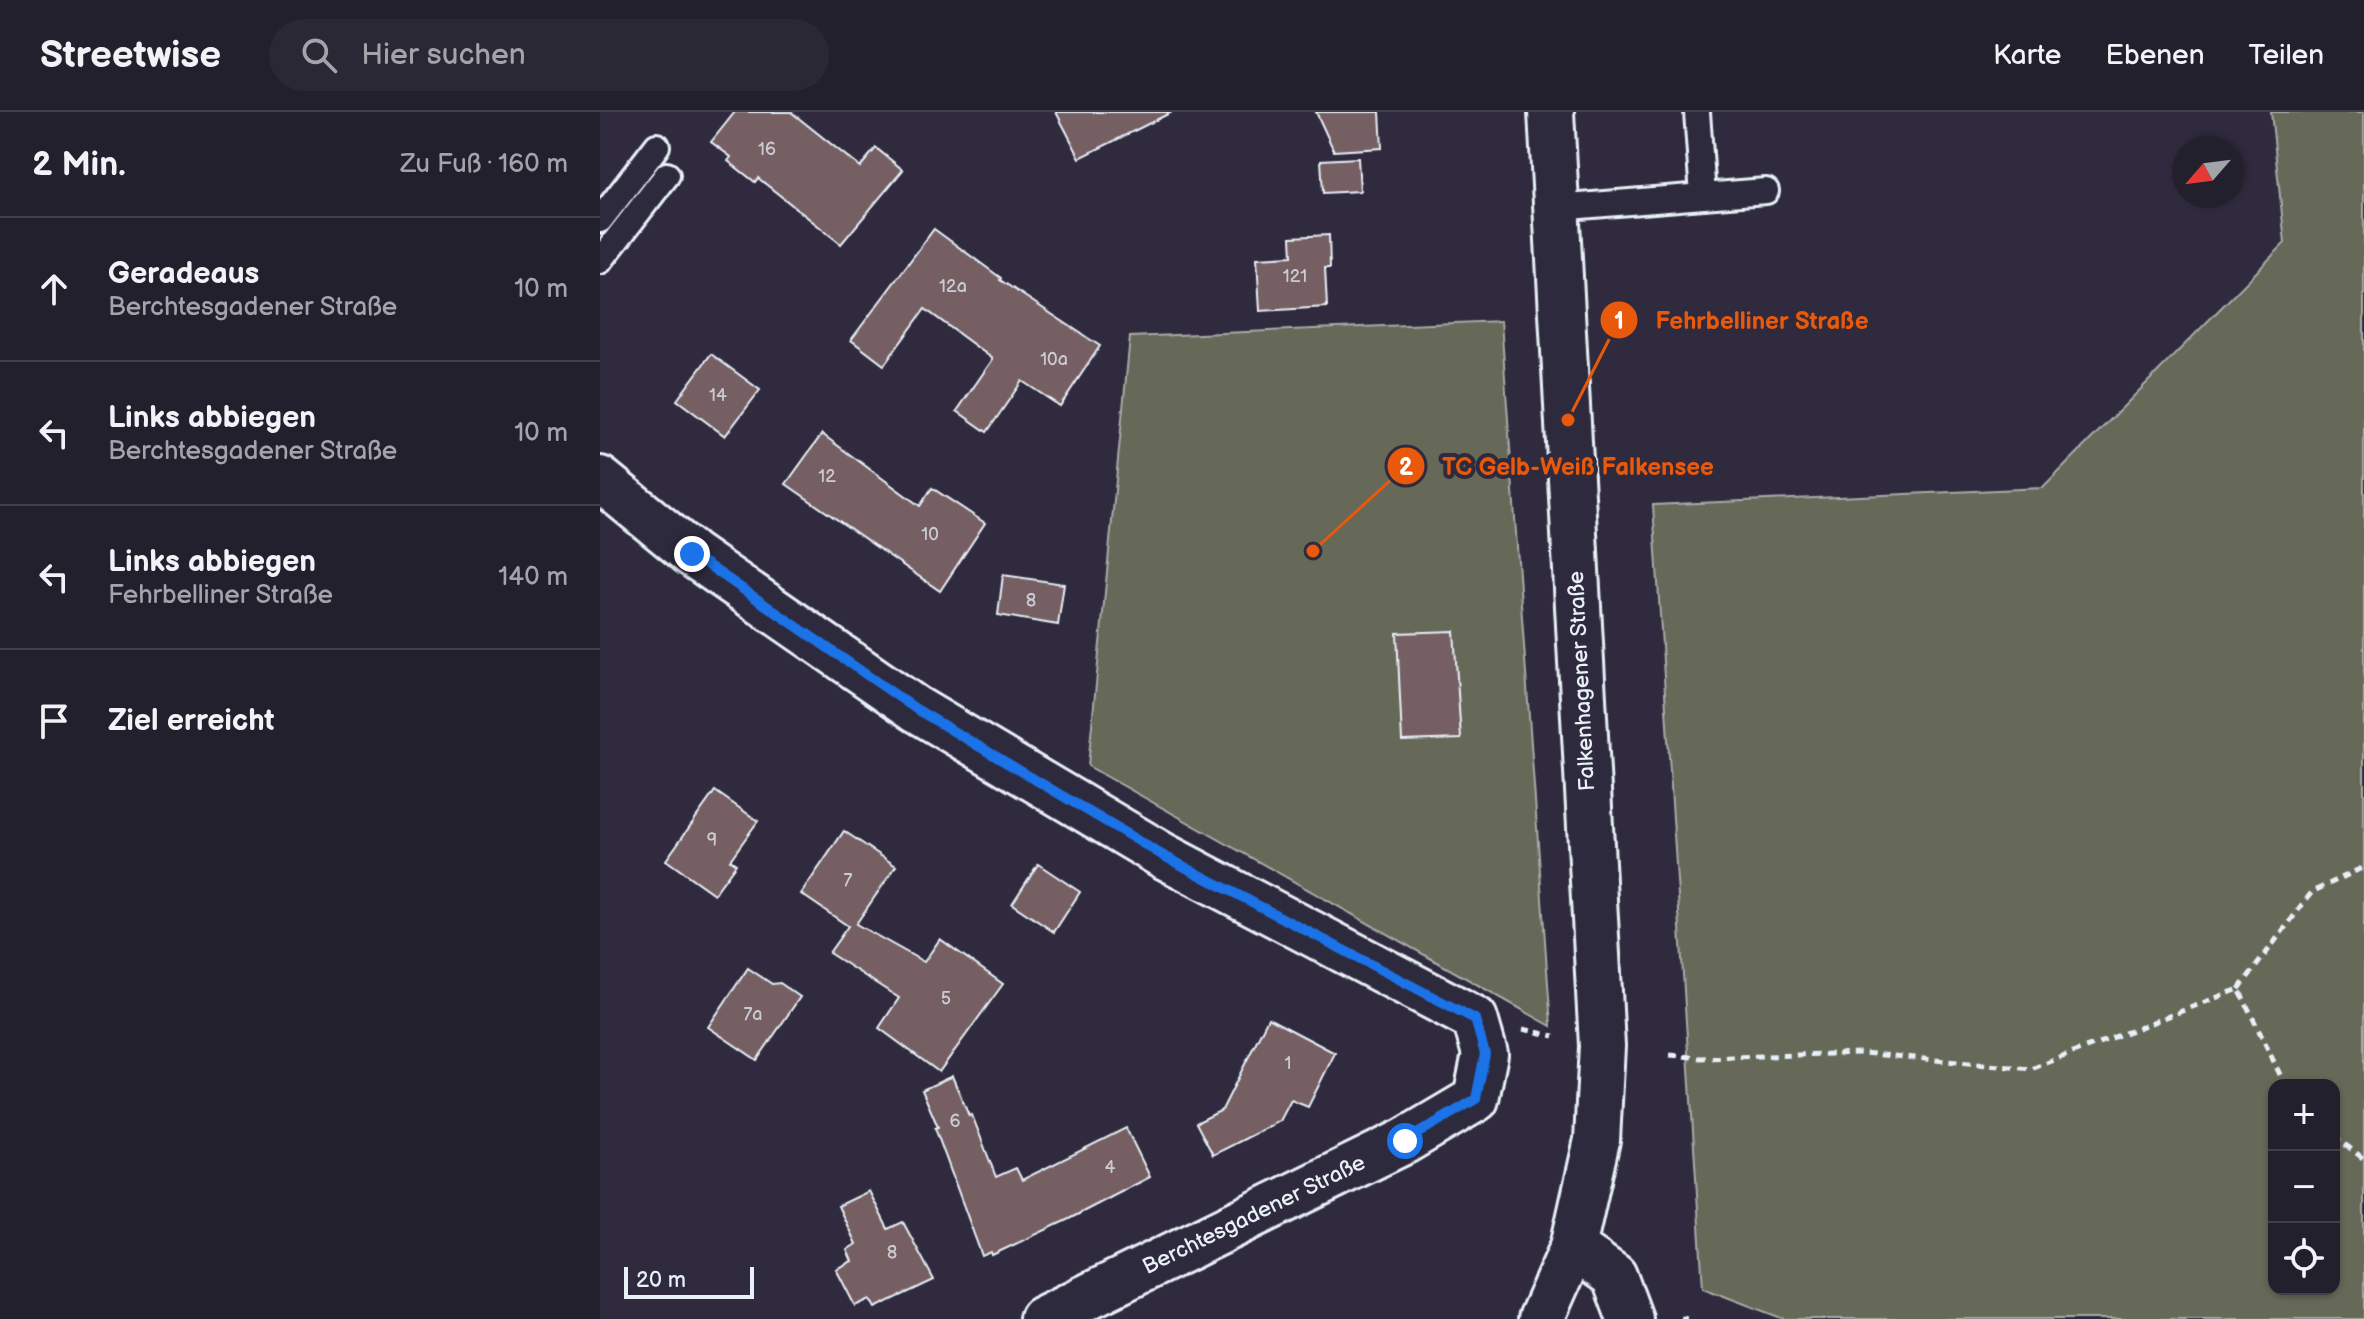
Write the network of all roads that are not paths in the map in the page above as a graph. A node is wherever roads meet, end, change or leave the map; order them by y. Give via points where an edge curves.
1 (1551, 112) edge
2 (1697, 112) edge
3 (657, 146) dead end
4 (667, 175) dead end
5 (1766, 191) dead end
6 (1703, 196) junction
7 (1556, 208) junction
8 (600, 220) edge
9 (600, 261) edge
10 (600, 479) edge
11 (1573, 1247) junction
12 (1042, 1319) edge
13 (1541, 1319) edge
14 (1630, 1319) edge

1 - 7 street, Falkenhagener Straße
2 - 6 lane
3 - 8 lane
4 - 9 lane
5 - 6 lane
6 - 7 lane
7 - 11 street, Falkenhagener Straße via 1602,1046 1597,1140
10 - 12 street, Berchtesgadener Straße via 692,554 916,709 1162,855 1475,1019 1485,1054 1476,1099 1405,1141
11 - 13 street, Falkenhagener Straße
11 - 14 street via 1614,1276

